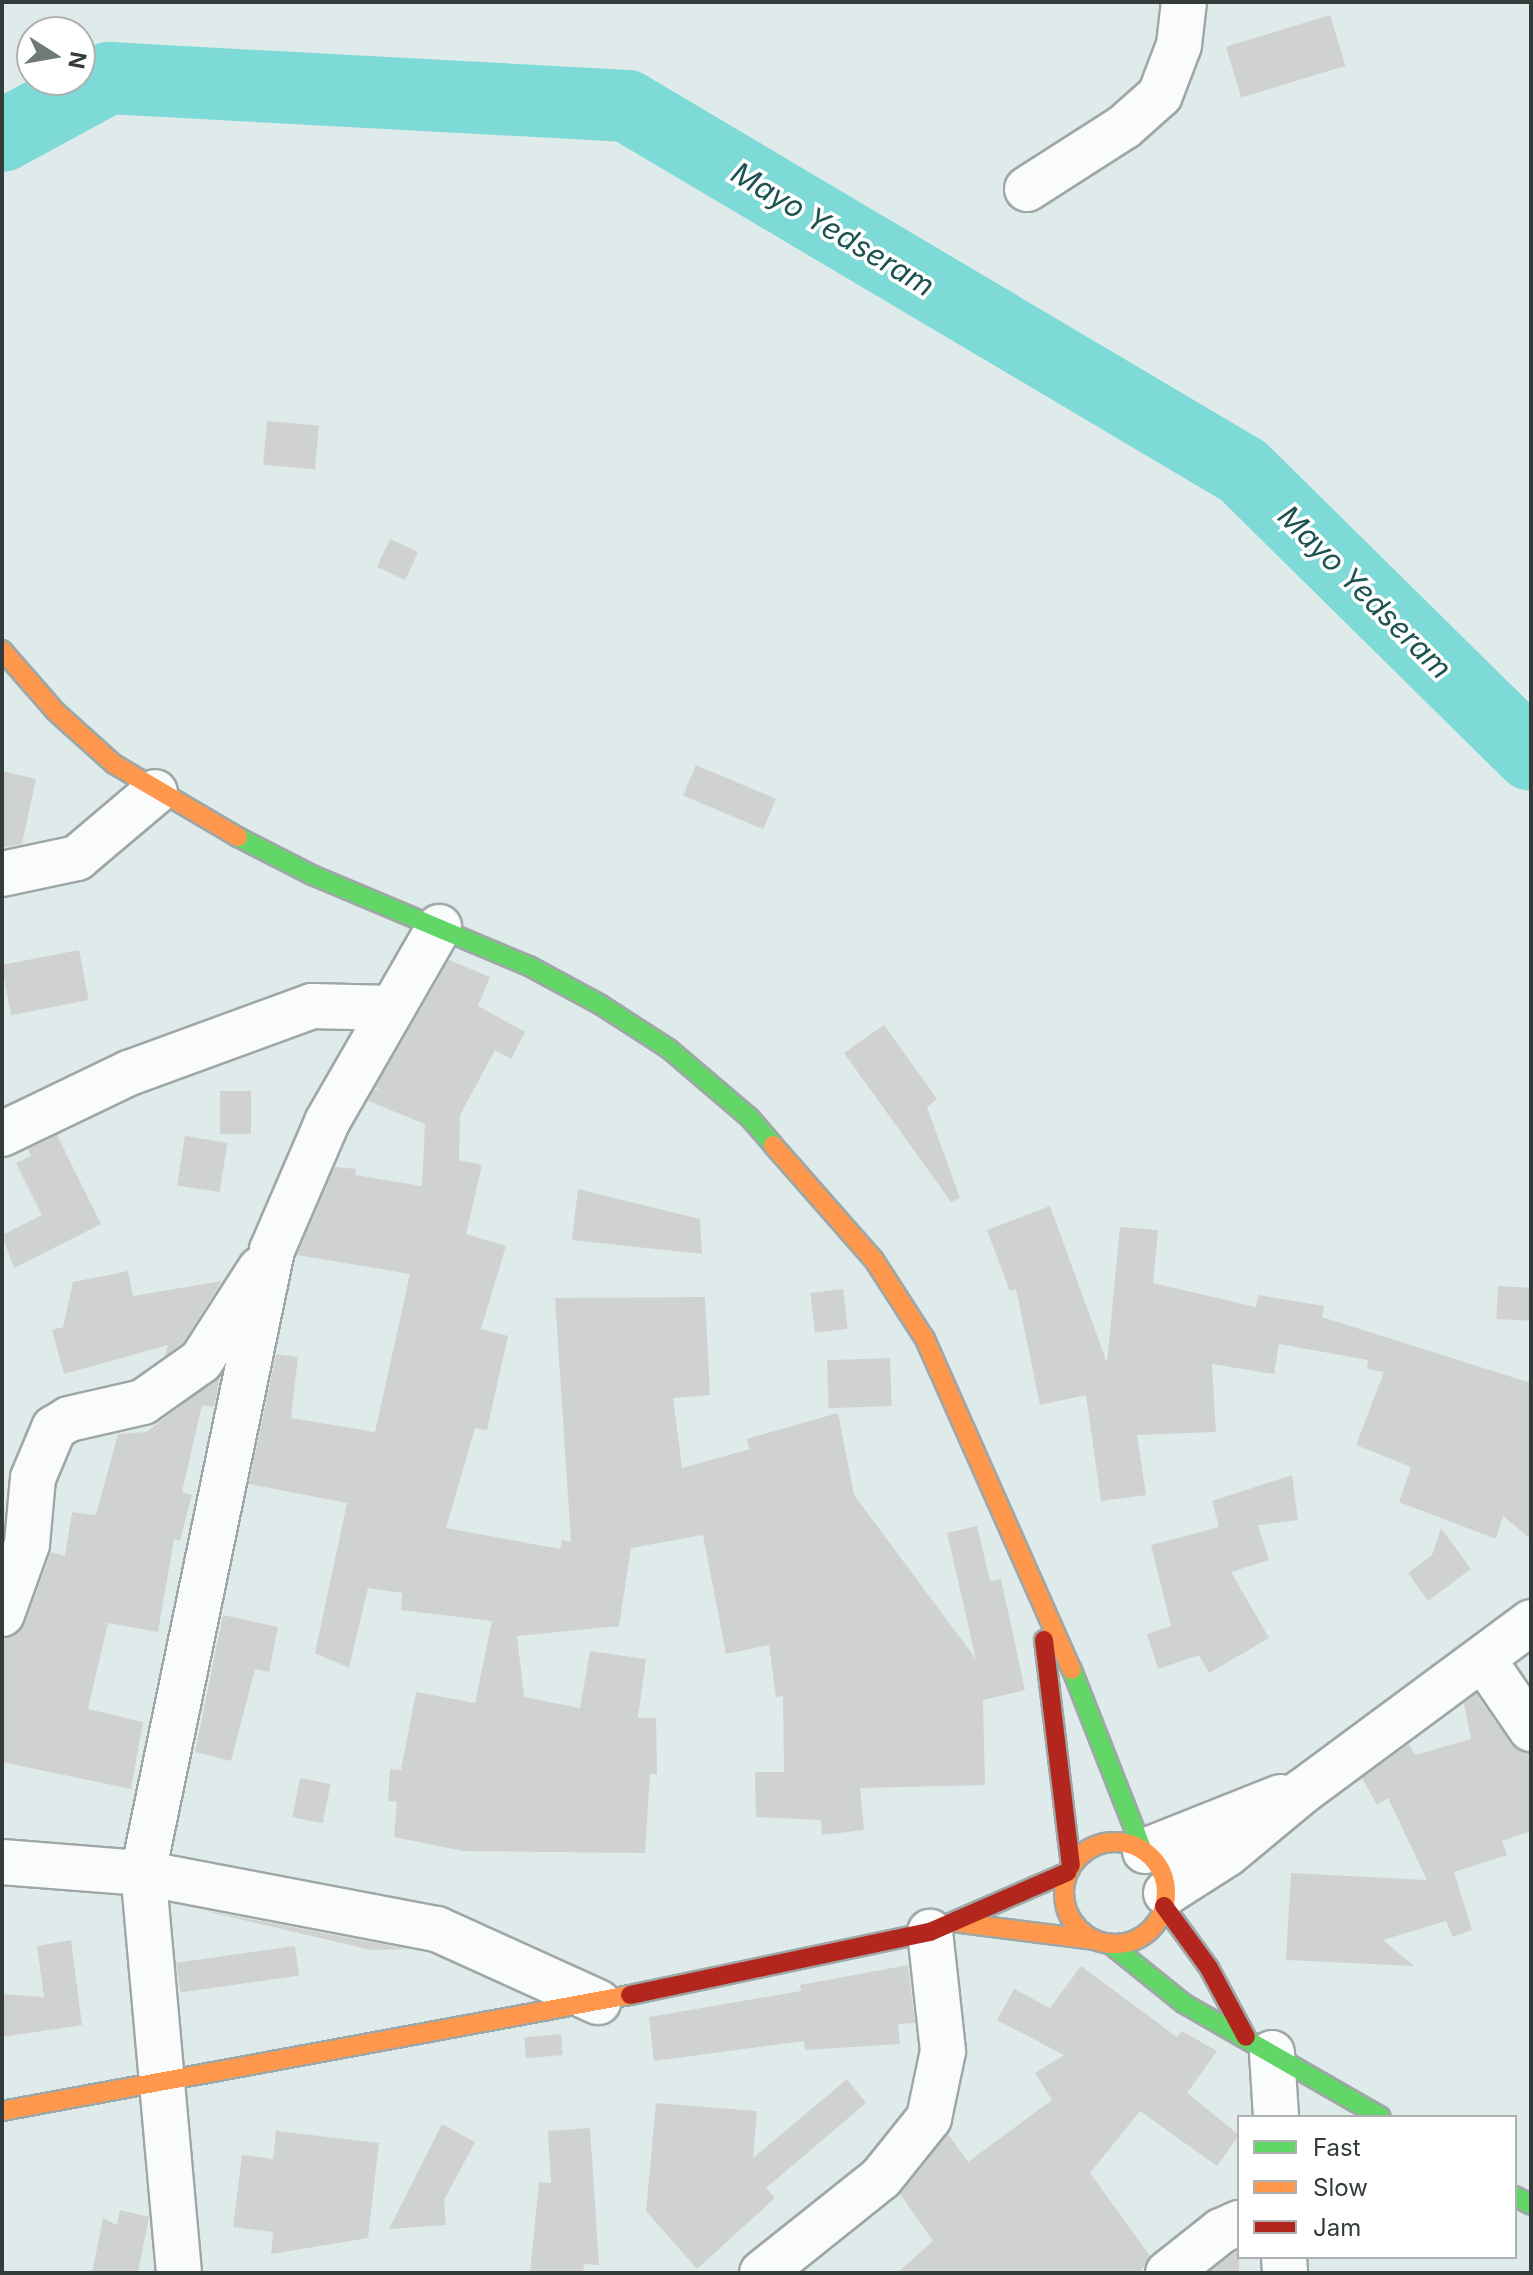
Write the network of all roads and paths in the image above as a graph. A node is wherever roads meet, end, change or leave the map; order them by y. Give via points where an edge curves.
1 (1184, 2) edge
2 (1027, 189) dead end
3 (2, 650) edge
4 (155, 792) junction
5 (2, 874) edge
6 (439, 927) junction
7 (391, 1008) junction
8 (2, 1134) edge
9 (272, 1250) junction
10 (1041, 1605) junction
11 (2, 1614) edge
12 (1531, 1622) edge
13 (1483, 1659) junction
14 (1531, 1729) edge
15 (1303, 1791) junction
16 (1144, 1850) junction
17 (2, 1862) edge
18 (1069, 1868) junction
19 (143, 1873) junction
20 (1165, 1900) junction
21 (945, 1928) junction
22 (1102, 1942) junction
23 (598, 2002) junction
24 (1259, 2045) junction
25 (160, 2080) junction
26 (2, 2111) edge
27 (1276, 2115) edge
28 (1378, 2115) edge
29 (1237, 2224) edge
30 (179, 2273) edge
31 (762, 2273) edge
32 (1168, 2273) edge

1 - 2 street via 1179,45 1160,95 1124,127
3 - 4 street via 56,712
4 - 5 street via 77,858
4 - 6 street via 244,843
6 - 7 street
6 - 10 street via 529,966 669,1049 749,1117 821,1196 874,1260 925,1339 956,1399
7 - 8 street via 312,1006 129,1073
7 - 9 street via 327,1122
9 - 11 street via 201,1361 143,1402 69,1419 54,1428 33,1478 27,1544
9 - 19 street
10 - 16 street
10 - 18 street
12 - 13 street
13 - 14 street
13 - 15 street
15 - 16 street
15 - 20 street
16 - 18 street via 1116,1841 1091,1847
16 - 20 street via 1160,1870
17 - 19 street
18 - 21 street
18 - 22 street via 1063,1887 1070,1918
19 - 23 street via 437,1929
19 - 25 street
20 - 22 street via 1159,1919 1137,1939
20 - 24 street
21 - 22 street
21 - 23 street
21 - 31 street via 943,2051 929,2118 881,2178
22 - 24 street via 1183,2003
23 - 25 street
24 - 27 street
24 - 28 street
25 - 26 street
25 - 30 street
29 - 32 street

